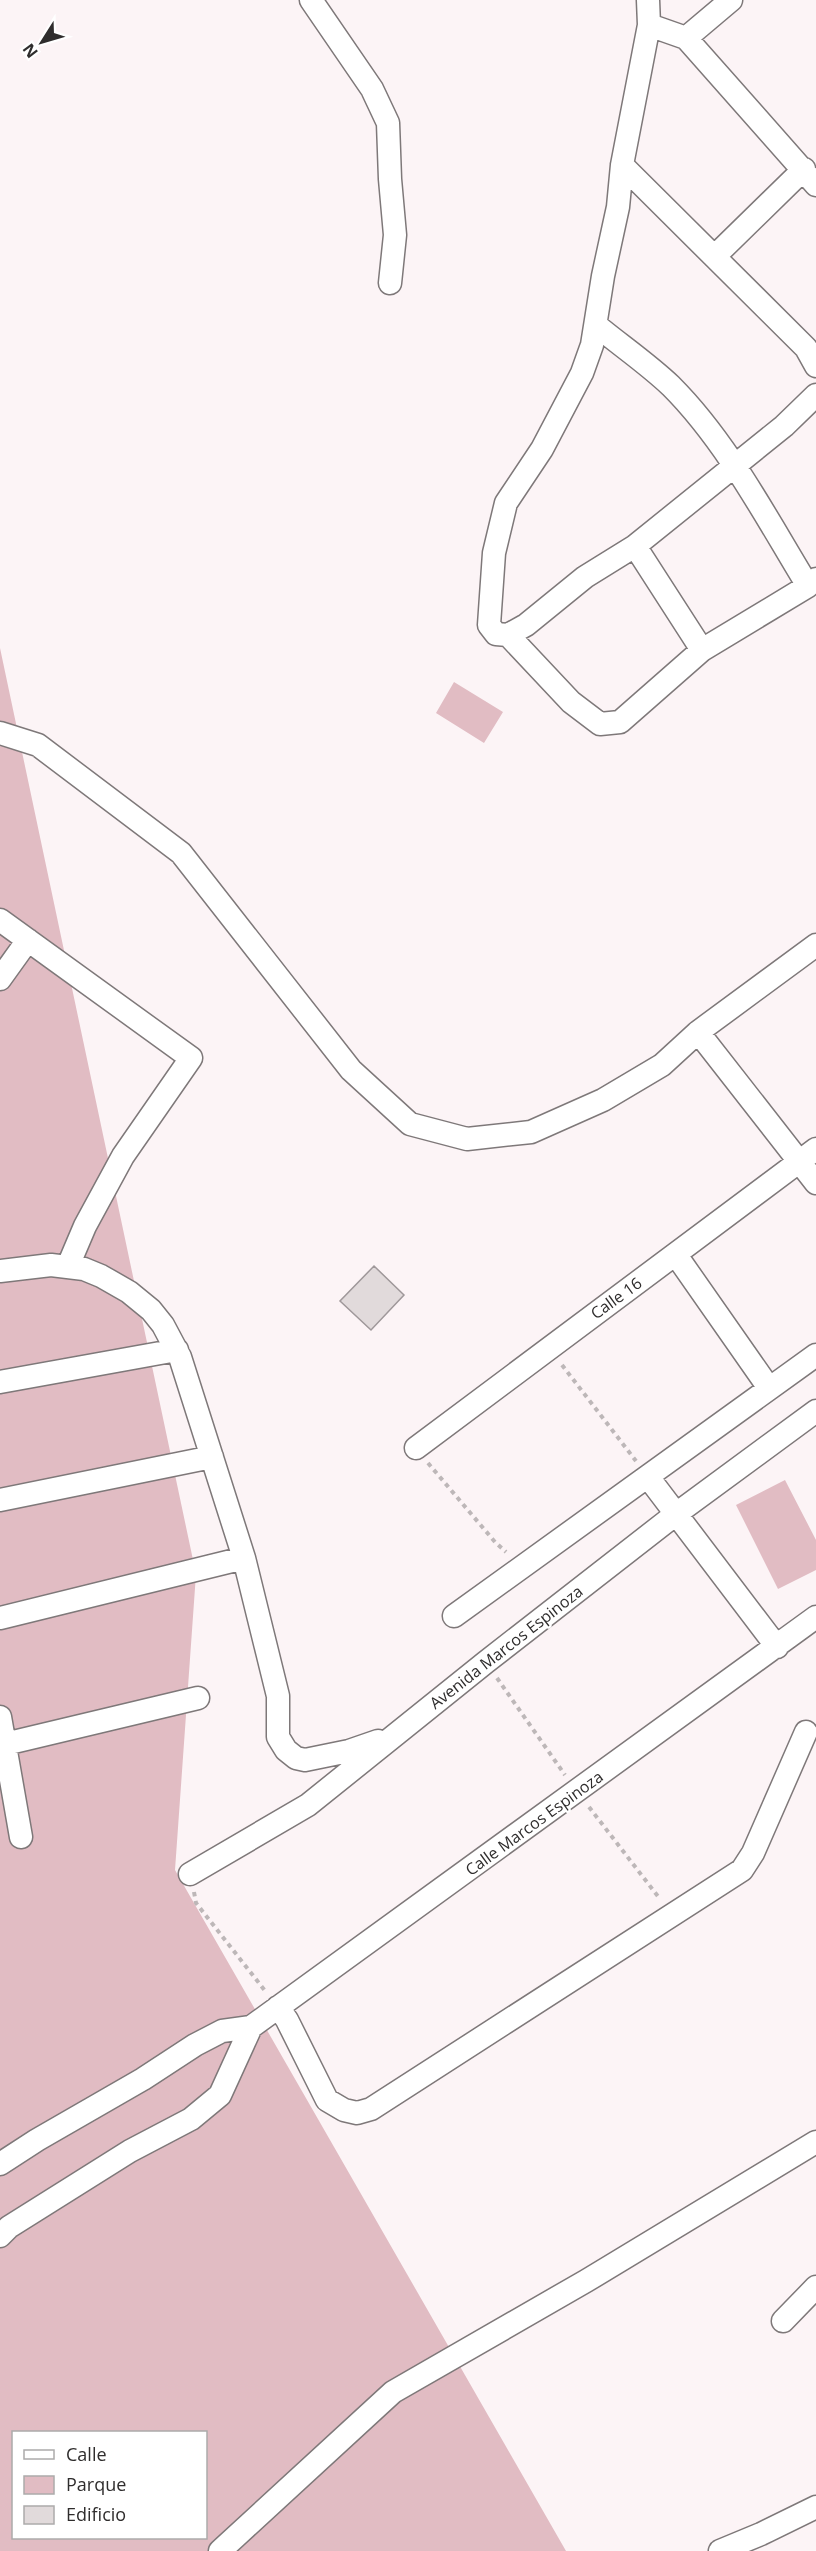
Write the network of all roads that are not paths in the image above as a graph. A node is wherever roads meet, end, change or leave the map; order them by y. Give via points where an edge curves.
1 (311, 0) edge
2 (648, 0) edge
3 (731, 0) edge
4 (650, 25) junction
5 (686, 38) junction
6 (622, 165) junction
7 (810, 177) edge
8 (716, 256) junction
9 (390, 283) dead end
10 (596, 325) junction
11 (816, 366) edge
12 (816, 395) edge
13 (736, 466) junction
14 (635, 546) junction
15 (812, 583) edge
16 (508, 635) junction
17 (702, 650) junction
18 (0, 733) edge
19 (0, 920) edge
20 (28, 940) junction
21 (816, 945) edge
22 (0, 979) edge
23 (698, 1032) junction
24 (808, 1156) edge
25 (816, 1183) edge
26 (676, 1254) junction
27 (68, 1266) junction
28 (0, 1271) edge
29 (177, 1350) junction
30 (816, 1355) edge
31 (0, 1382) edge
32 (769, 1388) junction
33 (816, 1411) edge
34 (416, 1448) road end
35 (212, 1457) junction
36 (648, 1477) junction
37 (0, 1500) edge
38 (676, 1514) junction
39 (244, 1558) junction
40 (454, 1616) dead end
41 (816, 1617) edge
42 (0, 1618) edge
43 (777, 1647) junction
44 (198, 1698) dead end
45 (0, 1717) edge
46 (806, 1732) dead end
47 (396, 1734) junction
48 (5, 1744) junction
49 (21, 1837) dead end
50 (190, 1874) road end
51 (278, 2007) junction
52 (251, 2028) junction
53 (816, 2142) edge
54 (0, 2164) edge
55 (0, 2236) edge
56 (816, 2287) edge
57 (783, 2321) dead end
58 (816, 2507) edge
59 (220, 2551) edge
60 (720, 2551) edge

1 - 9 street via 372,88 388,123 395,235
2 - 4 street
3 - 5 street
4 - 5 street
4 - 6 street
5 - 7 street
6 - 8 street
6 - 10 street
7 - 8 street
8 - 11 street via 806,348
10 - 13 street via 671,386
10 - 16 street via 582,373 565,407 506,503 494,553 489,625 496,634
12 - 13 street
13 - 14 street
13 - 15 street
14 - 16 street via 585,577
14 - 17 street
15 - 17 street
16 - 17 street via 571,702 600,724 620,722
18 - 23 street via 38,745 181,853 351,1070 410,1124 467,1139 531,1132 603,1100 662,1065
19 - 20 street
20 - 22 street
20 - 27 street via 191,1058 123,1156
21 - 23 street
23 - 24 street
24 - 25 street
24 - 26 street, Calle 16
26 - 32 street
26 - 34 street, Calle 16
27 - 28 street
27 - 29 street via 101,1276 129,1292 151,1310
29 - 31 street
29 - 35 street
30 - 32 street
32 - 36 street
33 - 38 street, Avenida Marcos Espinoza
35 - 37 street
35 - 39 street
36 - 38 street
36 - 40 street
38 - 43 street
38 - 47 street, Avenida Marcos Espinoza
39 - 42 street
39 - 47 street via 278,1696 278,1737 286,1750 296,1758 315,1760
41 - 43 street, Calle Marcos Espinoza
43 - 51 street, Calle Marcos Espinoza
44 - 48 street
45 - 48 street
46 - 51 street via 742,1870 371,2109 357,2113 327,2100
47 - 50 street, Avenida Marcos Espinoza via 308,1805
48 - 49 street
51 - 52 street, Calle Marcos Espinoza
52 - 54 street via 222,2031 195,2045
52 - 55 street via 220,2095 191,2119 130,2151
53 - 59 street via 393,2392
56 - 57 street
58 - 60 street

